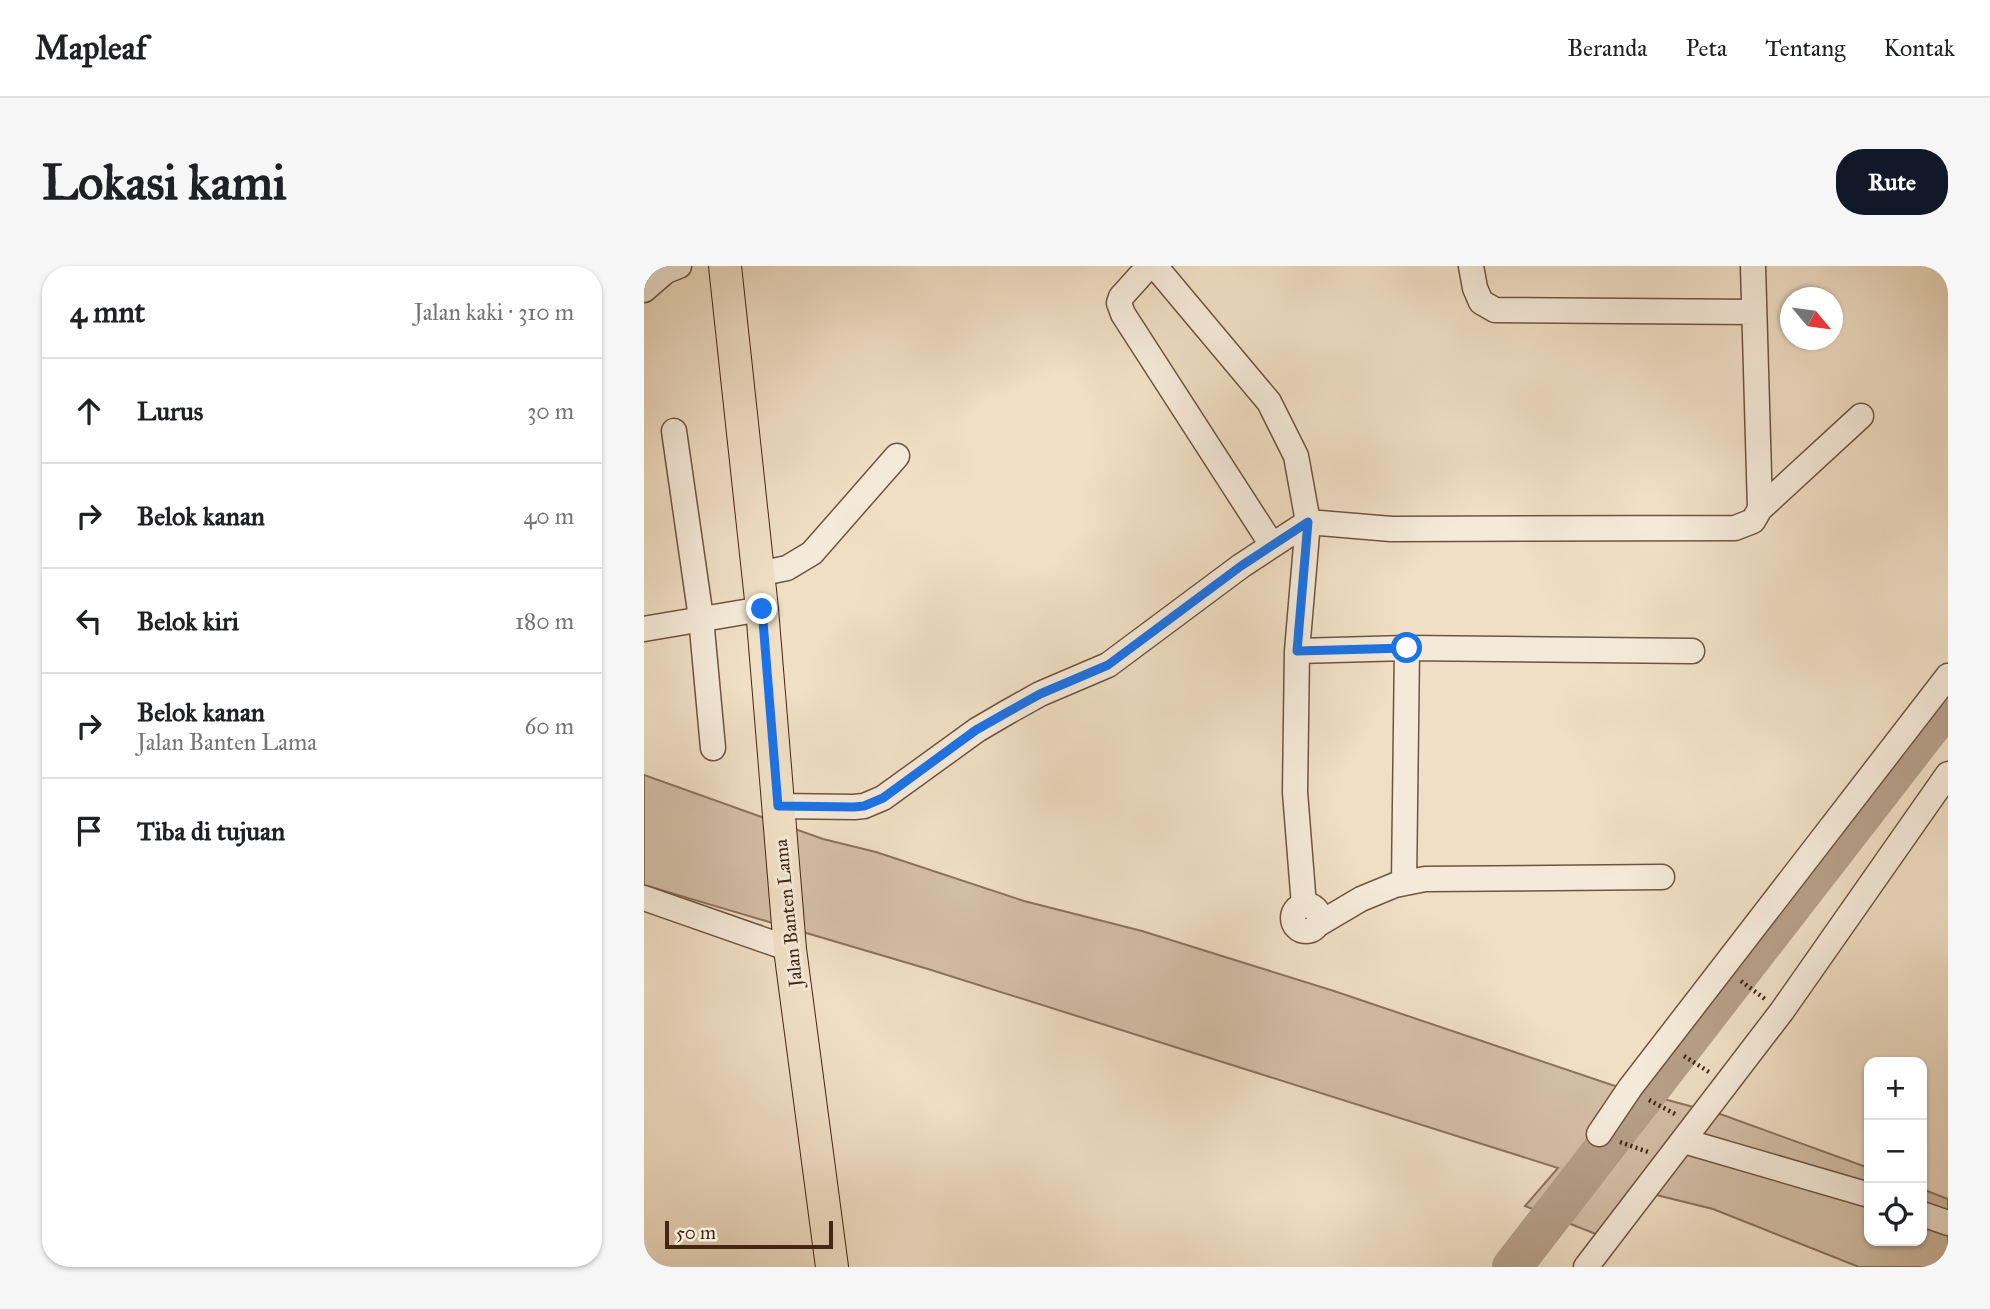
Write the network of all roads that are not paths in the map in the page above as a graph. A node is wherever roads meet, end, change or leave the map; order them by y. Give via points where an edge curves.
1 (679, 266) edge
2 (725, 266) edge
3 (1149, 266) edge
4 (1155, 266) edge
5 (1471, 266) edge
6 (1753, 266) edge
7 (644, 290) edge
8 (1754, 312) junction
9 (1861, 416) dead end
10 (674, 431) dead end
11 (897, 456) dead end
12 (1760, 509) junction
13 (1308, 522) junction
14 (1272, 545) junction
15 (758, 574) junction
16 (762, 609) junction
17 (701, 618) junction
18 (644, 629) edge
19 (1407, 648) junction
20 (1297, 651) junction
21 (1692, 651) dead end
22 (1948, 676) edge
23 (712, 748) dead end
24 (1948, 774) edge
25 (778, 806) junction
26 (1662, 877) dead end
27 (1404, 883) junction
28 (644, 898) edge
29 (790, 948) junction
30 (1683, 1130) junction
31 (1609, 1138) road end
32 (1864, 1193) edge
33 (1927, 1216) edge
34 (1948, 1223) edge
35 (832, 1267) edge
36 (1586, 1267) edge

1 - 7 street
2 - 15 main road, Jalan Banten Lama
3 - 14 street via 1121,297 1123,314
4 - 13 street via 1269,402 1296,456
5 - 8 street via 1481,302 1494,310
6 - 8 street
8 - 12 street
9 - 12 street
10 - 17 street
11 - 15 street via 812,553 787,568
12 - 13 street via 1753,521 1735,528 1391,529
13 - 14 street
13 - 20 street
14 - 25 street via 1108,665 1040,694 976,730 883,798 854,807
15 - 16 main road, Jalan Banten Lama
16 - 17 street
16 - 25 main road, Jalan Banten Lama
17 - 18 street
17 - 23 street
19 - 20 street
19 - 21 street
19 - 27 street
20 - 27 street via 1295,792 1310,915
22 - 31 street via 1630,1088
24 - 30 street via 1782,1011
25 - 29 main road, Jalan Banten Lama
26 - 27 street via 1479,877
28 - 29 street
29 - 35 main road, Jalan Banten Lama
30 - 32 street
30 - 36 street
33 - 34 street

